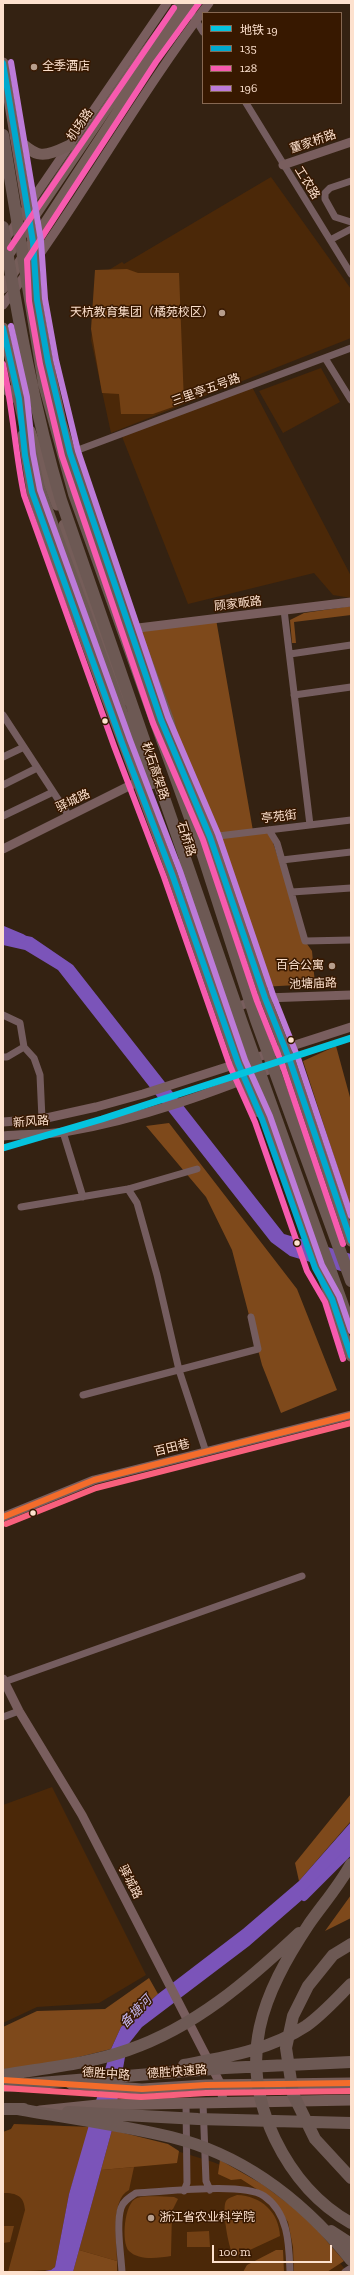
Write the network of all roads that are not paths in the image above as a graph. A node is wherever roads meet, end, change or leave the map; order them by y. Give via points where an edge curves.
1 (167, 3) edge
2 (208, 3) edge
3 (187, 4) edge
4 (196, 20) junction
5 (202, 30) edge
6 (3, 63) edge
7 (247, 104) edge
8 (9, 136) edge
9 (351, 142) edge
10 (70, 145) junction
11 (282, 165) junction
12 (351, 181) edge
13 (26, 208) junction
14 (351, 222) edge
15 (29, 225) junction
16 (3, 227) edge
17 (351, 229) edge
18 (330, 240) junction
19 (32, 242) junction
20 (3, 243) edge
21 (3, 263) edge
22 (34, 264) junction
23 (351, 274) edge
24 (3, 288) edge
25 (3, 305) edge
26 (3, 328) edge
27 (351, 348) edge
28 (325, 358) junction
29 (3, 386) edge
30 (19, 400) junction
31 (351, 400) edge
32 (70, 453) junction
33 (351, 602) edge
34 (284, 610) junction
35 (129, 630) junction
36 (351, 645) edge
37 (290, 654) junction
38 (351, 688) edge
39 (294, 695) junction
40 (3, 715) edge
41 (5, 723) edge
42 (24, 747) junction
43 (3, 757) edge
44 (37, 768) junction
45 (151, 772) junction
46 (138, 783) junction
47 (3, 785) edge
48 (53, 792) junction
49 (3, 816) edge
50 (68, 816) junction
51 (351, 820) edge
52 (310, 825) junction
53 (269, 830) junction
54 (210, 837) junction
55 (199, 843) junction
56 (180, 846) junction
57 (3, 849) edge
58 (351, 852) edge
59 (282, 860) junction
60 (351, 888) edge
61 (292, 892) junction
62 (351, 940) edge
63 (351, 995) edge
64 (265, 998) junction
65 (229, 1009) junction
66 (3, 1015) edge
67 (351, 1027) edge
68 (24, 1047) junction
69 (285, 1049) junction
70 (3, 1057) edge
71 (242, 1061) junction
72 (290, 1061) junction
73 (249, 1078) junction
74 (42, 1119) junction
75 (3, 1122) edge
76 (63, 1132) junction
77 (3, 1136) edge
78 (198, 1169) dead end
79 (128, 1189) junction
80 (83, 1197) junction
81 (21, 1208) dead end
82 (351, 1241) edge
83 (351, 1281) edge
84 (251, 1317) dead end
85 (351, 1328) edge
86 (351, 1356) edge
87 (179, 1370) junction
88 (83, 1395) dead end
89 (351, 1415) edge
90 (206, 1452) junction
91 (3, 1517) edge
92 (302, 1576) dead end
93 (4, 1680) edge
94 (20, 1711) junction
95 (3, 1717) edge
96 (351, 1864) edge
97 (309, 1924) junction
98 (351, 1944) edge
99 (351, 1984) edge
100 (351, 2062) edge
101 (3, 2075) edge
102 (3, 2080) edge
103 (122, 2082) junction
104 (351, 2083) edge
105 (221, 2085) junction
106 (3, 2086) edge
107 (351, 2100) edge
108 (203, 2102) junction
109 (223, 2102) junction
110 (186, 2103) junction
111 (3, 2109) edge
112 (18, 2109) junction
113 (3, 2114) edge
114 (351, 2123) edge
115 (351, 2178) edge
116 (210, 2190) junction
117 (184, 2191) junction
118 (312, 2217) junction
119 (351, 2223) edge
120 (351, 2244) edge
121 (351, 2260) edge
122 (351, 2268) edge
123 (122, 2272) edge
124 (290, 2272) edge
125 (344, 2272) edge

1 - 10 street, 机场路
2 - 4 street
3 - 4 street
3 - 15 main road, 机场路 via 136,65
3 - 19 main road, 机场路
4 - 5 street
4 - 22 street via 163,66
6 - 8 main road, 石桥路
7 - 11 street, 工农路
8 - 10 main road via 30,152 39,154 52,153
8 - 13 main road, 石桥路
8 - 55 highway, 秋石高架路 via 44,384 60,444 74,494
9 - 11 street, 董家桥路
10 - 13 street, 机场路
11 - 18 street, 工农路
12 - 14 street via 330,188 325,193 325,199 335,217
13 - 15 main road, 石桥路
13 - 20 street, 机场路
15 - 19 main road, 石桥路
15 - 21 main road, 机场路
16 - 56 highway, 秋石高架路 via 17,314 45,448
17 - 18 street
18 - 23 street, 工农路
19 - 22 main road, 石桥路
19 - 24 main road, 机场路
22 - 25 street
22 - 32 main road, 石桥路 via 37,300 48,362
26 - 30 main road, 石桥路
27 - 28 street, 三里亭五号路
28 - 31 street
28 - 32 street, 三里亭五号路
29 - 30 main road
30 - 45 main road, 石桥路 via 102,641
30 - 46 main road via 32,492
30 - 56 highway via 39,488 129,732
32 - 35 main road, 石桥路
32 - 55 highway via 168,720
33 - 34 street, 顾家畈路
34 - 35 street, 顾家畈路
34 - 37 street
35 - 54 main road, 石桥路 via 161,720
36 - 37 street
37 - 39 street
38 - 39 street
39 - 52 street
40 - 41 street
41 - 42 street
42 - 43 street
42 - 44 street
44 - 47 street
44 - 48 street
45 - 46 street, 驿城路
45 - 65 main road, 石桥路
46 - 50 street, 驿城路
46 - 71 main road
48 - 49 street
48 - 50 street
50 - 57 street, 驿城路
51 - 52 street, 亭苑街
52 - 53 street, 亭苑街
53 - 54 street, 亭苑街
53 - 59 street via 277,843
54 - 64 main road, 石桥路
55 - 83 highway, 秋石高架路 via 256,1020
56 - 85 highway, 秋石高架路
58 - 59 street
59 - 61 street
60 - 61 street
61 - 62 street via 305,941
63 - 64 street, 池塘庙路
64 - 65 street, 池塘庙路
64 - 69 main road, 石桥路
65 - 71 main road, 石桥路
66 - 68 street via 20,1023
67 - 69 street, 新风路
68 - 70 street
68 - 74 street via 34,1058 40,1075
69 - 71 street, 新风路
69 - 72 main road, 石桥路
71 - 73 main road, 石桥路
71 - 74 street, 新风路 via 148,1092
72 - 73 street, 新风路
72 - 82 main road, 石桥路
73 - 76 street, 新风路 via 112,1122
73 - 86 main road, 石桥路
74 - 75 street, 新风路
76 - 77 street, 新风路
76 - 80 street
78 - 79 street
79 - 80 street
79 - 87 street via 139,1210
80 - 81 street
84 - 87 street via 258,1349
87 - 88 street
87 - 90 street
89 - 90 street, 百田巷
90 - 91 street, 百田巷 via 94,1480
92 - 93 street
93 - 94 street, 驿城路
94 - 95 street
94 - 105 street, 驿城路 via 82,1815
96 - 97 highway
97 - 101 highway via 250,1979 209,2009 169,2032 128,2050 80,2062
97 - 119 highway via 267,2000 257,2035 257,2076 272,2132 289,2164 317,2199
98 - 115 highway via 332,1955 308,1986 293,2016 286,2048 296,2101 316,2139
99 - 103 highway via 306,2026 268,2045
100 - 103 highway, 德胜快速路 via 270,2066
102 - 103 main road, 德胜中路 via 107,2087
103 - 105 main road, 德胜中路 via 142,2089
103 - 106 highway, 德胜快速路
104 - 105 main road, 德胜中路
105 - 109 street, 驿城路
107 - 109 main road
108 - 109 main road
108 - 110 main road
108 - 116 street via 206,2181
110 - 113 main road via 98,2105
110 - 117 street via 187,2183
111 - 112 highway
112 - 114 highway via 198,2119
112 - 118 highway via 170,2137 198,2146 252,2171 279,2188
116 - 117 street
116 - 124 street via 243,2190 265,2197 285,2224
117 - 123 street via 136,2193 125,2202 120,2217
118 - 120 highway
118 - 121 highway
122 - 125 street

